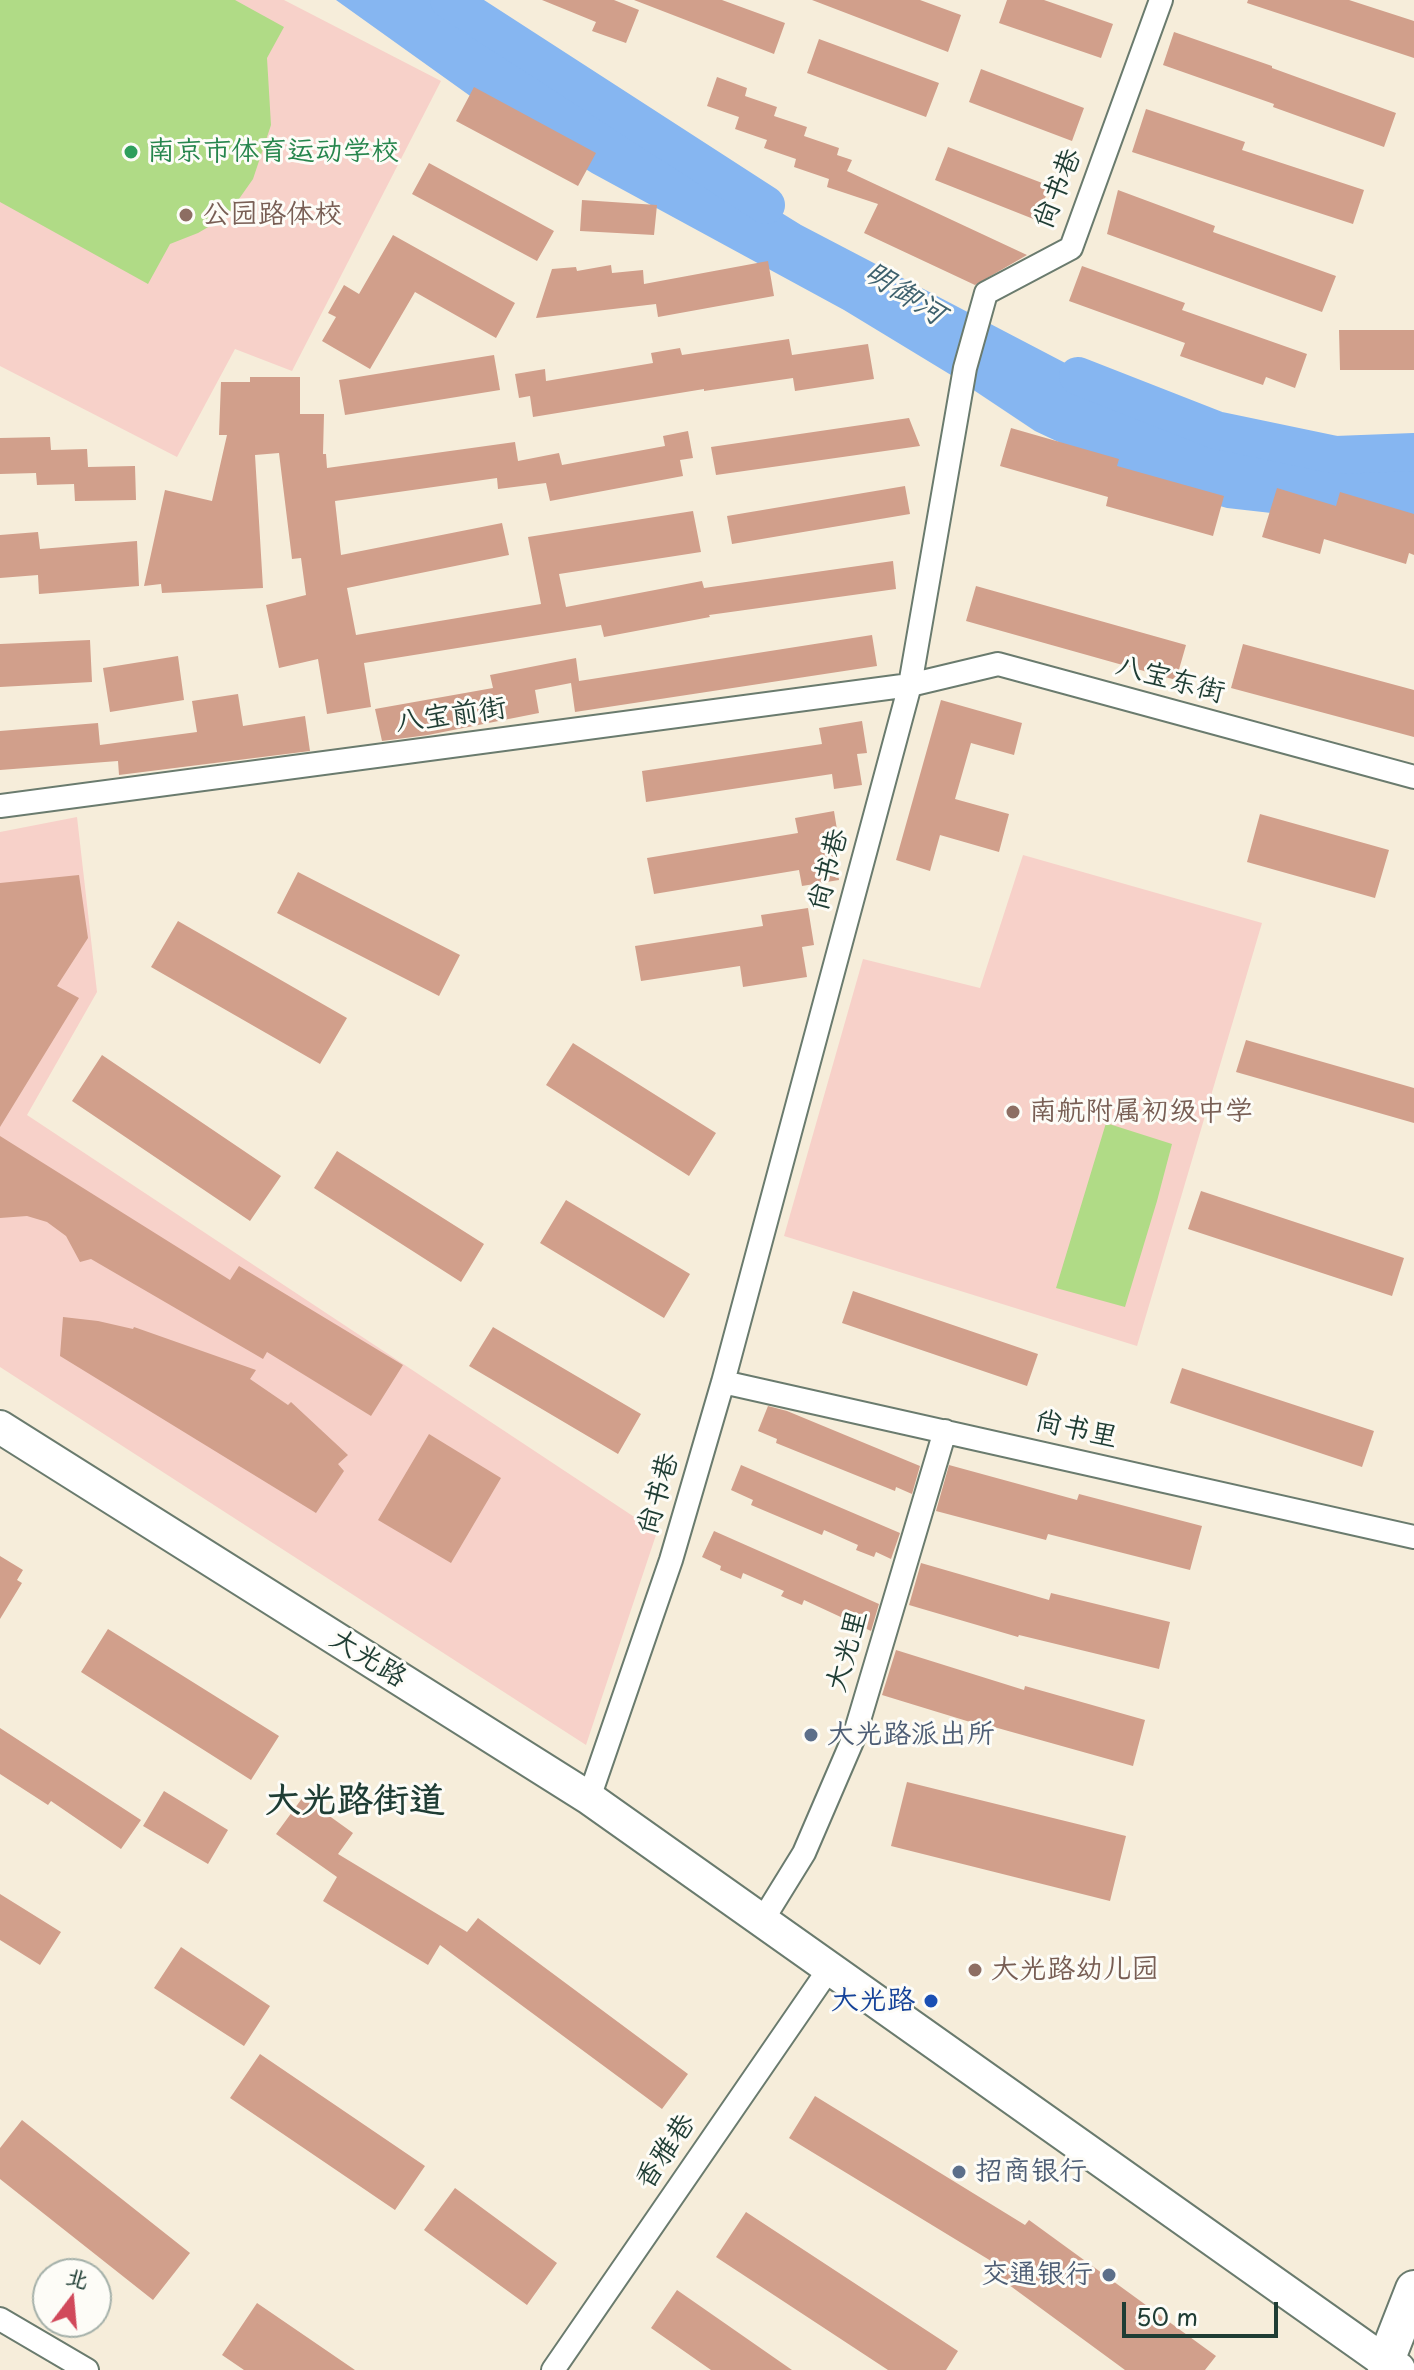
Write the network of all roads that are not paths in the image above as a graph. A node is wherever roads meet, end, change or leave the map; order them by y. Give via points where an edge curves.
1 (1161, 0) edge
2 (910, 685) junction
3 (1414, 777) edge
4 (0, 806) edge
5 (723, 1382) junction
6 (0, 1427) edge
7 (945, 1431) junction
8 (1414, 1537) edge
9 (589, 1798) junction
10 (762, 1921) junction
11 (829, 1969) junction
12 (1414, 2289) edge
13 (0, 2319) edge
14 (1387, 2368) edge
15 (87, 2370) edge
16 (553, 2370) edge

1 - 2 street, 尚书巷 via 1071,248 986,293 965,368
2 - 3 street, 八宝东街 via 998,664
2 - 4 street, 八宝前街
2 - 5 street, 尚书巷
5 - 7 street, 尚书里
5 - 9 street, 尚书巷 via 671,1560
6 - 9 street, 大光路
7 - 8 street, 尚书里
7 - 10 street, 大光里 via 854,1737 804,1853
9 - 10 street, 大光路
10 - 11 street, 大光路
11 - 14 street, 大光路
11 - 16 street, 香雅巷
12 - 14 street
13 - 15 street

